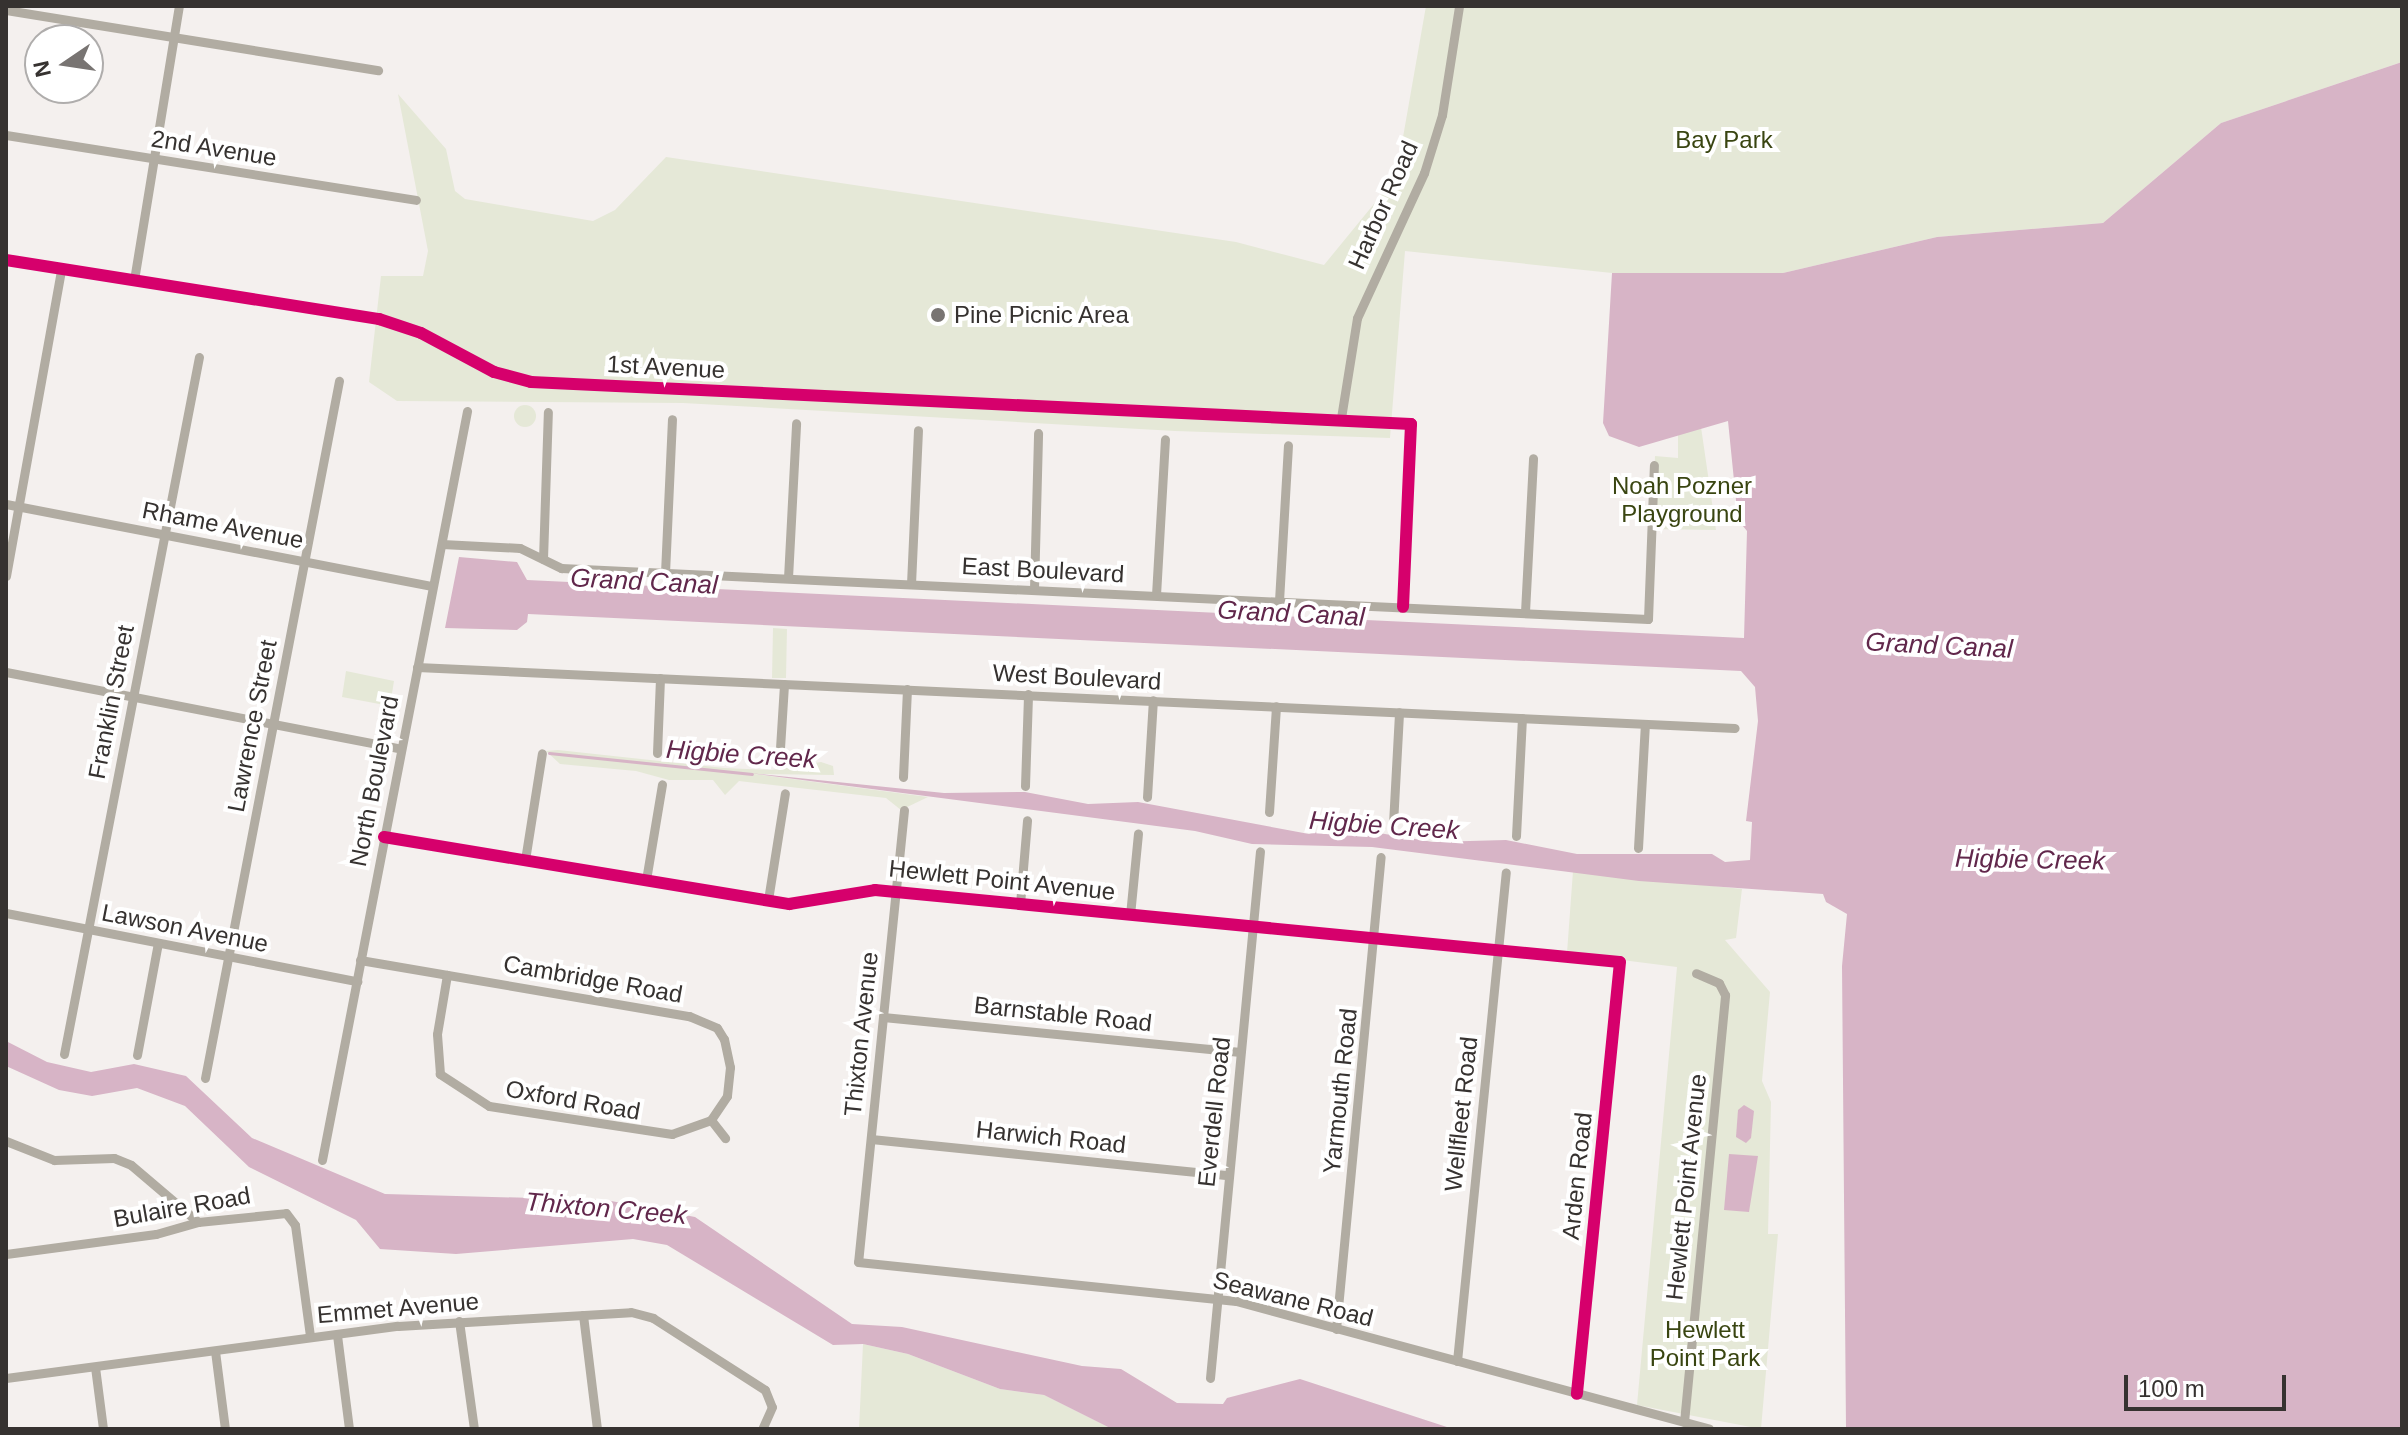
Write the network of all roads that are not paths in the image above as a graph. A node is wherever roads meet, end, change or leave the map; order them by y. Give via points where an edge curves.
1 (179, 6) edge
2 (1459, 6) edge
3 (6, 10) edge
4 (173, 37) junction
5 (378, 70) dead end
6 (6, 135) edge
7 (154, 159) junction
8 (416, 200) dead end
9 (6, 260) edge
10 (61, 269) junction
11 (134, 280) junction
12 (199, 357) dead end
13 (339, 381) dead end
14 (467, 411) dead end
15 (548, 412) dead end
16 (1341, 418) junction
17 (672, 419) dead end
18 (796, 423) dead end
19 (918, 430) dead end
20 (1038, 433) dead end
21 (1165, 439) dead end
22 (1288, 445) dead end
23 (1533, 458) dead end
24 (1654, 465) dead end
25 (6, 504) edge
26 (19, 506) junction
27 (164, 534) junction
28 (442, 544) junction
29 (543, 559) junction
30 (304, 561) junction
31 (665, 573) junction
32 (6, 576) edge
33 (788, 578) junction
34 (911, 584) junction
35 (432, 586) junction
36 (1034, 589) junction
37 (1156, 595) junction
38 (1279, 601) junction
39 (1403, 607) junction
40 (1525, 612) junction
41 (417, 667) junction
42 (6, 672) edge
43 (660, 678) junction
44 (784, 684) junction
45 (907, 689) junction
46 (1028, 694) junction
47 (132, 697) junction
48 (1153, 700) junction
49 (1276, 706) junction
50 (1399, 712) junction
51 (1522, 718) junction
52 (273, 724) junction
53 (1645, 724) junction
54 (1735, 728) dead end
55 (401, 749) junction
56 (542, 753) dead end
57 (657, 753) dead end
58 (779, 764) dead end
59 (903, 777) dead end
60 (662, 784) dead end
61 (1025, 786) dead end
62 (785, 793) dead end
63 (1147, 797) dead end
64 (904, 810) dead end
65 (1269, 812) dead end
66 (1027, 820) dead end
67 (1393, 824) dead end
68 (1138, 833) dead end
69 (1516, 836) dead end
70 (384, 837) junction
71 (1638, 848) dead end
72 (1260, 851) dead end
73 (1381, 857) dead end
74 (525, 860) junction
75 (1506, 872) dead end
76 (646, 880) junction
77 (895, 893) junction
78 (768, 900) junction
79 (1020, 904) junction
80 (6, 913) edge
81 (1130, 915) junction
82 (1253, 927) junction
83 (88, 929) junction
84 (1375, 940) junction
85 (158, 943) junction
86 (1498, 952) junction
87 (228, 957) junction
88 (360, 960) junction
89 (1620, 962) joint
90 (1696, 973) dead end
91 (447, 975) junction
92 (357, 981) junction
93 (883, 1017) junction
94 (1240, 1052) junction
95 (64, 1054) dead end
96 (137, 1055) dead end
97 (205, 1078) dead end
98 (711, 1120) junction
99 (725, 1138) dead end
100 (871, 1139) junction
101 (6, 1141) edge
102 (322, 1160) dead end
103 (1228, 1175) junction
104 (198, 1222) junction
105 (6, 1254) edge
106 (858, 1262) joint
107 (1215, 1299) junction
108 (583, 1315) junction
109 (459, 1321) junction
110 (1336, 1329) junction
111 (337, 1335) junction
112 (310, 1336) junction
113 (215, 1351) junction
114 (1457, 1361) junction
115 (95, 1367) junction
116 (6, 1378) edge
117 (1210, 1378) dead end
118 (1577, 1394) junction
119 (1684, 1422) junction
120 (103, 1429) edge
121 (225, 1429) edge
122 (349, 1429) edge
123 (474, 1429) edge
124 (597, 1429) edge
125 (762, 1429) edge
126 (1709, 1429) edge

1 - 4 street
2 - 16 street, Harbor Road via 1442,115 1424,173 1357,318
3 - 4 street
4 - 5 street
4 - 7 street
6 - 7 street, 2nd Avenue
7 - 8 street, 2nd Avenue
7 - 11 street
9 - 10 street, 1st Avenue
10 - 11 street, 1st Avenue
10 - 26 street
11 - 16 street, 1st Avenue via 379,319 421,333 494,372 531,382
12 - 27 street, Franklin Street
13 - 30 street, Lawrence Street
14 - 28 street, North Boulevard
15 - 29 street
16 - 39 street, 1st Avenue via 1411,424
17 - 31 street
18 - 33 street
19 - 34 street
20 - 36 street
21 - 37 street
22 - 38 street
23 - 40 street
24 - 40 street, East Boulevard via 1648,619
25 - 26 street, Rhame Avenue
26 - 27 street, Rhame Avenue
26 - 32 street
27 - 30 street, Rhame Avenue
27 - 47 street, Franklin Street
28 - 29 street, East Boulevard via 520,548
28 - 35 street, North Boulevard
29 - 31 street, East Boulevard via 561,568
30 - 35 street, Rhame Avenue
30 - 52 street, Lawrence Street
31 - 33 street, East Boulevard
33 - 34 street, East Boulevard
34 - 36 street, East Boulevard
35 - 41 street, North Boulevard
36 - 37 street, East Boulevard
37 - 38 street, East Boulevard
38 - 39 street, East Boulevard
39 - 40 street, East Boulevard
41 - 43 street, West Boulevard
41 - 55 street, North Boulevard
42 - 47 street
43 - 44 street, West Boulevard
43 - 57 street
44 - 45 street, West Boulevard
44 - 58 street
45 - 46 street, West Boulevard
45 - 59 street
46 - 48 street, West Boulevard
46 - 61 street
47 - 52 street
47 - 83 street, Franklin Street
48 - 49 street, West Boulevard
48 - 63 street
49 - 50 street, West Boulevard
49 - 65 street
50 - 51 street, West Boulevard
50 - 67 street
51 - 53 street, West Boulevard
51 - 69 street
52 - 55 street
52 - 87 street, Lawrence Street
53 - 54 street, West Boulevard
53 - 71 street
55 - 70 street, North Boulevard
56 - 74 street
60 - 76 street
62 - 78 street
64 - 77 street, Thixton Avenue
66 - 79 street
68 - 81 street
70 - 74 street, Hewlett Point Avenue
70 - 88 street, North Boulevard
72 - 82 street, Everdell Road
73 - 84 street, Yarmouth Road
74 - 76 street, Hewlett Point Avenue
75 - 86 street, Wellfleet Road
76 - 78 street, Hewlett Point Avenue
77 - 78 street, Hewlett Point Avenue via 857,890 800,904
77 - 79 street, Hewlett Point Avenue
77 - 93 street, Thixton Avenue
79 - 81 street, Hewlett Point Avenue
80 - 83 street, Lawson Avenue
81 - 82 street, Hewlett Point Avenue
82 - 84 street, Hewlett Point Avenue
82 - 94 street, Everdell Road
83 - 85 street, Lawson Avenue
83 - 95 street, Franklin Street
84 - 86 street, Hewlett Point Avenue
84 - 110 street, Yarmouth Road
85 - 87 street, Lawson Avenue
85 - 96 street
86 - 89 street, Hewlett Point Avenue
86 - 114 street, Wellfleet Road
87 - 92 street, Lawson Avenue
87 - 97 street, Lawrence Street
88 - 91 street, Cambridge Road
88 - 92 street, North Boulevard
89 - 118 street, Arden Road
90 - 119 street, Hewlett Point Avenue via 1719,983 1725,995
91 - 98 street, Cambridge Road via 670,1011 710,1024 724,1039 730,1067 727,1096
91 - 98 street, Oxford Road via 437,1034 440,1074 473,1098 498,1108 653,1133 687,1133
92 - 102 street, North Boulevard
93 - 94 street, Barnstable Road
93 - 100 street, Thixton Avenue
94 - 103 street, Everdell Road
98 - 99 street
100 - 103 street, Harwich Road
100 - 106 street, Thixton Avenue
101 - 104 street via 54,1160 114,1158 131,1165
103 - 107 street, Everdell Road
104 - 105 street, Bulaire Road via 156,1234
104 - 112 street, Bulaire Road via 274,1211 291,1216
106 - 107 street, Seawane Road
107 - 110 street, Seawane Road
107 - 117 street, Everdell Road
108 - 109 street, Emmet Avenue
108 - 124 street
108 - 125 street, Emmet Avenue via 631,1312 653,1318 760,1385 771,1398
109 - 111 street, Emmet Avenue
109 - 123 street
110 - 114 street, Seawane Road
111 - 112 street, Emmet Avenue
111 - 122 street
112 - 113 street, Emmet Avenue
113 - 115 street, Emmet Avenue
113 - 121 street
114 - 118 street, Seawane Road
115 - 116 street, Emmet Avenue
115 - 120 street
118 - 119 street, Seawane Road
119 - 126 street, Seawane Road

